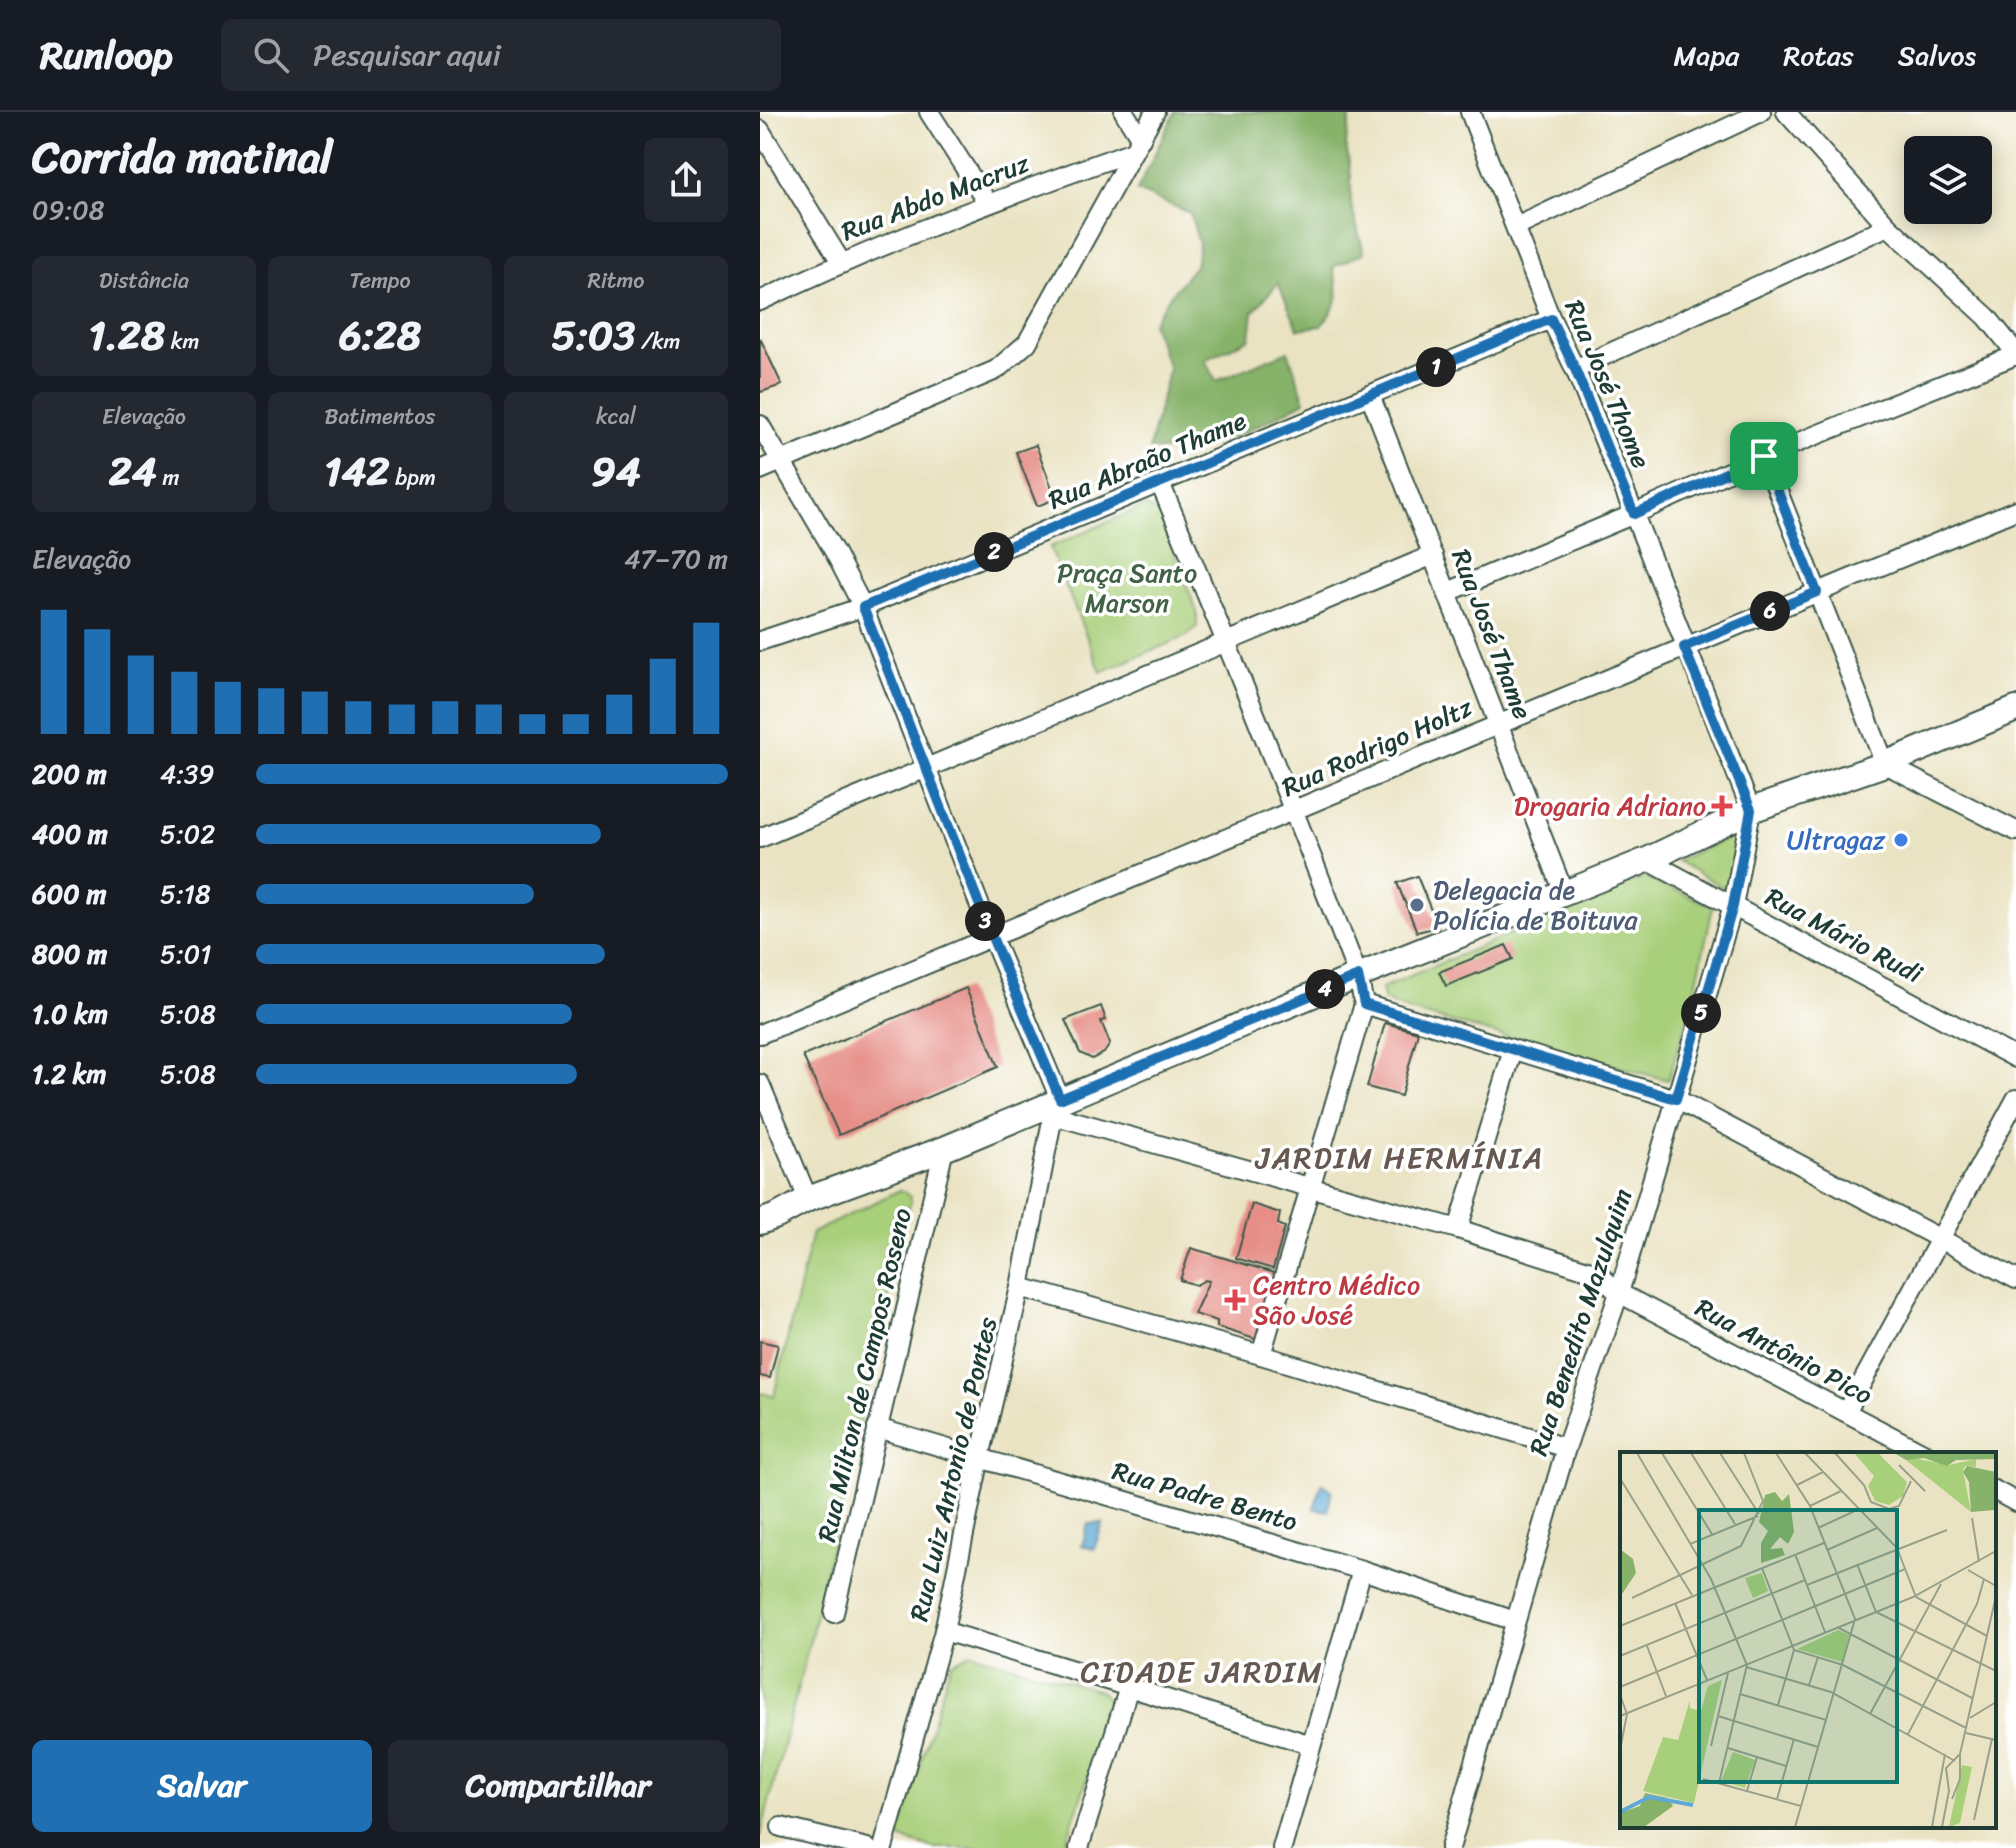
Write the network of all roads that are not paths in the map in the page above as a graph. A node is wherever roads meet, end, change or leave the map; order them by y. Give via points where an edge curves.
1 (929, 112) edge
2 (1124, 112) edge
3 (1155, 112) edge
4 (1470, 112) edge
5 (1761, 112) edge
6 (1795, 115) edge
7 (760, 130) edge
8 (1137, 145) junction
9 (987, 202) junction
10 (1888, 226) junction
11 (1516, 227) junction
12 (841, 262) junction
13 (760, 301) edge
14 (1551, 319) junction
15 (2016, 354) edge
16 (1575, 369) junction
17 (1370, 395) junction
18 (760, 425) edge
19 (1764, 456) junction
20 (782, 461) junction
21 (760, 470) edge
22 (1160, 483) junction
23 (2016, 510) edge
24 (1634, 514) junction
25 (1433, 555) junction
26 (1448, 592) junction
27 (1817, 592) junction
28 (863, 607) junction
29 (1227, 640) junction
30 (760, 641) edge
31 (1684, 647) junction
32 (2016, 709) edge
33 (1498, 723) junction
34 (1885, 764) junction
35 (925, 769) junction
36 (1751, 810) junction
37 (1295, 812) junction
38 (2016, 831) edge
39 (760, 838) edge
40 (1647, 860) junction
41 (1564, 893) junction
42 (1733, 906) junction
43 (992, 937) junction
44 (1358, 976) junction
45 (1364, 1004) junction
46 (760, 1034) edge
47 (1513, 1050) junction
48 (2016, 1058) edge
49 (760, 1084) edge
50 (1676, 1099) junction
51 (2016, 1099) edge
52 (1057, 1107) junction
53 (944, 1149) junction
54 (1309, 1187) junction
55 (808, 1199) junction
56 (760, 1222) edge
57 (1458, 1229) junction
58 (1941, 1241) junction
59 (2016, 1279) edge
60 (1020, 1287) junction
61 (1619, 1293) junction
62 (1261, 1355) junction
63 (1846, 1412) junction
64 (877, 1428) junction
65 (1566, 1448) junction
66 (1921, 1452) edge
67 (980, 1457) junction
68 (1996, 1491) edge
69 (2016, 1502) edge
70 (1362, 1570) junction
71 (834, 1613) dead end
72 (1515, 1621) junction
73 (944, 1631) junction
74 (1129, 1687) junction
75 (1311, 1745) junction
76 (781, 1827) dead end
77 (867, 1848) edge
78 (883, 1848) edge
79 (1079, 1848) edge
80 (1282, 1848) edge
81 (1450, 1848) edge

1 - 9 street
2 - 8 street
3 - 8 street
4 - 11 street, Rua José Thome
5 - 11 street
6 - 10 street
7 - 12 street
8 - 9 street, Rua Abdo Macruz
8 - 20 street via 1027,343 996,370
9 - 12 street, Rua Abdo Macruz
10 - 15 street via 1987,317
10 - 16 street
11 - 14 street, Rua José Thome
12 - 13 street, Rua Abdo Macruz
14 - 16 street, Rua José Thome
14 - 17 street, Rua Abraão Thame
15 - 19 street
16 - 24 street, Rua José Thome
17 - 22 street, Rua Abraão Thame
17 - 25 street, Rua José Thame
18 - 20 street
19 - 24 street
19 - 27 street
20 - 21 street
20 - 28 street
22 - 28 street, Rua Abraão Thame
22 - 29 street
23 - 27 street, Rua Rodrigo Holtz
24 - 26 street
24 - 31 street, Rua José Thome
25 - 26 street, Rua José Thame
25 - 29 street
26 - 33 street, Rua José Thame
27 - 31 street, Rua Rodrigo Holtz
27 - 34 street
28 - 30 street, Rua Abraão Thame
28 - 35 street
29 - 35 street
29 - 37 street
31 - 33 street, Rua Rodrigo Holtz
31 - 36 street, Rua José Thome
32 - 34 main road
33 - 37 street, Rua Rodrigo Holtz
33 - 41 street, Rua José Thame
34 - 36 main road
34 - 38 street
35 - 39 street
35 - 43 street
36 - 40 main road
36 - 42 street, Rua Benedito Mazulquim
37 - 43 street, Rua Rodrigo Holtz
37 - 44 street
40 - 41 main road
40 - 42 street, Rua Mário Rudi
41 - 44 main road
42 - 48 street, Rua Mário Rudi
42 - 50 street, Rua Benedito Mazulquim
43 - 46 street, Rua Rodrigo Holtz
43 - 52 street
44 - 45 street
44 - 52 main road
45 - 47 street
45 - 54 street
47 - 50 street
47 - 57 street
49 - 55 street
50 - 58 street
50 - 61 street, Rua Benedito Mazulquim
51 - 58 street
52 - 53 main road
52 - 54 street, Rua Antônio Pico
52 - 60 street, Rua Luiz Antonio de Pontes
53 - 55 main road
53 - 64 street, Rua Milton de Campos Roseno
54 - 57 street, Rua Antônio Pico
54 - 62 street
55 - 56 main road
57 - 61 street, Rua Antônio Pico via 1597,1273
58 - 59 street
58 - 63 street
60 - 62 street
60 - 67 street, Rua Luiz Antonio de Pontes
61 - 63 street, Rua Antônio Pico
61 - 65 street, Rua Benedito Mazulquim
62 - 65 street
63 - 66 street, Rua Antônio Pico
64 - 67 street, Rua Padre Bento
64 - 71 street, Rua Milton de Campos Roseno
65 - 72 street, Rua Benedito Mazulquim
67 - 70 street, Rua Padre Bento
67 - 73 street, Rua Luiz Antonio de Pontes
68 - 69 street
70 - 72 street, Rua Padre Bento
70 - 75 street
72 - 81 street, Rua Benedito Mazulquim
73 - 74 street
73 - 78 street, Rua Luiz Antonio de Pontes
74 - 75 street
74 - 79 street
75 - 80 street
76 - 77 street

